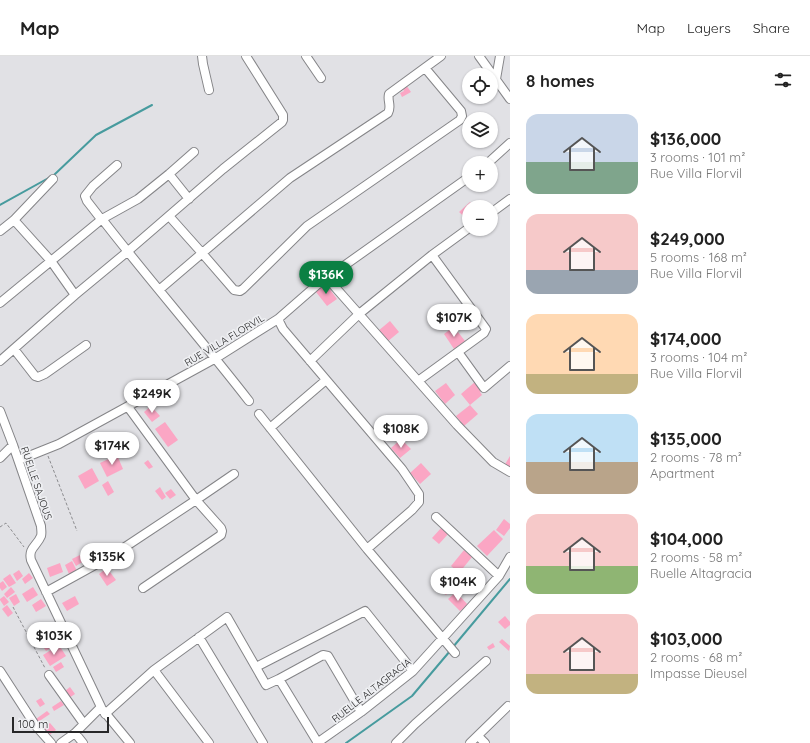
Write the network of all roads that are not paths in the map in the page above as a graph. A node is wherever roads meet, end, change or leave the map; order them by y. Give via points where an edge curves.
1 (202, 56) edge
2 (246, 56) edge
3 (306, 56) edge
4 (440, 56) edge
5 (479, 56) edge
6 (500, 56) edge
7 (430, 59) edge
8 (425, 68) junction
9 (488, 68) edge
10 (498, 68) edge
11 (321, 78) dead end
12 (498, 82) edge
13 (209, 90) dead end
14 (510, 99) edge
15 (510, 143) edge
16 (194, 152) dead end
17 (496, 156) edge
18 (117, 165) dead end
19 (169, 174) junction
20 (53, 179) dead end
21 (462, 182) edge
22 (189, 199) junction
23 (510, 199) edge
24 (498, 208) edge
25 (169, 216) junction
26 (102, 219) junction
27 (14, 220) junction
28 (0, 231) edge
29 (462, 233) edge
30 (127, 252) junction
31 (202, 253) junction
32 (432, 255) junction
33 (51, 261) junction
34 (327, 278) junction
35 (159, 290) junction
36 (75, 295) junction
37 (0, 303) edge
38 (359, 314) junction
39 (278, 319) junction
40 (86, 346) dead end
41 (14, 349) junction
42 (458, 352) junction
43 (216, 358) junction
44 (0, 361) edge
45 (310, 361) junction
46 (510, 366) edge
47 (326, 380) junction
48 (418, 381) junction
49 (249, 401) dead end
50 (128, 407) junction
51 (0, 411) edge
52 (259, 414) dead end
53 (270, 428) junction
54 (13, 445) junction
55 (0, 458) edge
56 (19, 460) junction
57 (510, 472) edge
58 (234, 474) dead end
59 (196, 500) junction
60 (436, 518) dead end
61 (367, 549) junction
62 (510, 557) edge
63 (499, 576) junction
64 (143, 588) dead end
65 (46, 592) junction
66 (199, 637) junction
67 (442, 639) junction
68 (455, 653) dead end
69 (486, 661) dead end
70 (256, 667) junction
71 (154, 670) junction
72 (0, 671) edge
73 (413, 671) junction
74 (49, 675) road end
75 (279, 679) junction
76 (508, 706) dead end
77 (103, 710) junction
78 (361, 712) junction
79 (84, 724) junction
80 (75, 733) junction
81 (478, 736) junction
82 (50, 743) edge
83 (61, 743) edge
84 (83, 743) edge
85 (130, 743) edge
86 (209, 743) edge
87 (264, 743) edge
88 (317, 743) edge
89 (396, 743) edge
90 (470, 743) edge
91 (485, 743) edge

1 - 13 street
2 - 22 street via 283,120
3 - 11 street
4 - 7 street
5 - 9 street
6 - 10 street
7 - 8 street
8 - 31 street via 389,94 388,113 290,178
8 - 31 street via 461,111 460,120 307,226 244,289 234,290
12 - 14 street
15 - 17 street
16 - 19 street
18 - 26 street via 93,186 86,196 87,201
19 - 22 street
19 - 26 street via 138,199
20 - 27 street
21 - 34 street, RUE VILLA FLORVIL
22 - 25 street
23 - 24 street
25 - 30 street
25 - 31 street
26 - 30 street
26 - 33 street
27 - 28 street
27 - 33 street
29 - 32 street
30 - 35 street
30 - 36 street
31 - 35 street
32 - 38 street
32 - 42 street via 486,329
33 - 36 street
33 - 37 street
34 - 38 street
34 - 39 street, RUE VILLA FLORVIL
35 - 43 street
36 - 41 street
38 - 45 street
38 - 48 street
39 - 43 street, RUE VILLA FLORVIL
39 - 45 street via 283,329
40 - 41 street via 38,377
41 - 44 street
42 - 46 street via 484,388
42 - 48 street
43 - 49 street
43 - 50 street, RUE VILLA FLORVIL
45 - 47 street
47 - 53 street
47 - 61 street via 402,469 419,494 419,502 412,510
48 - 57 street via 493,462
50 - 56 street, RUE VILLA FLORVIL via 59,444
50 - 59 street
51 - 54 street, RUELLE SAJOUS
52 - 53 street
53 - 61 street
54 - 55 street
54 - 56 street, RUELLE SAJOUS
56 - 65 street, RUELLE SAJOUS via 41,526 41,536 30,555
58 - 59 street
59 - 64 street via 221,528 221,535
59 - 65 street via 113,555
60 - 63 street
61 - 67 street
62 - 63 street, RUELLE ALTAGRACIA
63 - 67 street, RUELLE ALTAGRACIA
65 - 77 street
66 - 70 street via 227,617
66 - 71 street
66 - 87 street
67 - 68 street
67 - 73 street, RUELLE ALTAGRACIA
69 - 89 street
70 - 73 street via 365,611
70 - 75 street via 266,686
71 - 77 street
71 - 86 street
72 - 82 street via 35,725
73 - 78 street, RUELLE ALTAGRACIA
74 - 79 street
75 - 78 street via 323,655 328,656
75 - 88 street
76 - 81 street
77 - 79 street
77 - 85 street
78 - 88 street, RUELLE ALTAGRACIA
79 - 80 street
80 - 83 street
80 - 84 street
81 - 90 street
81 - 91 street

